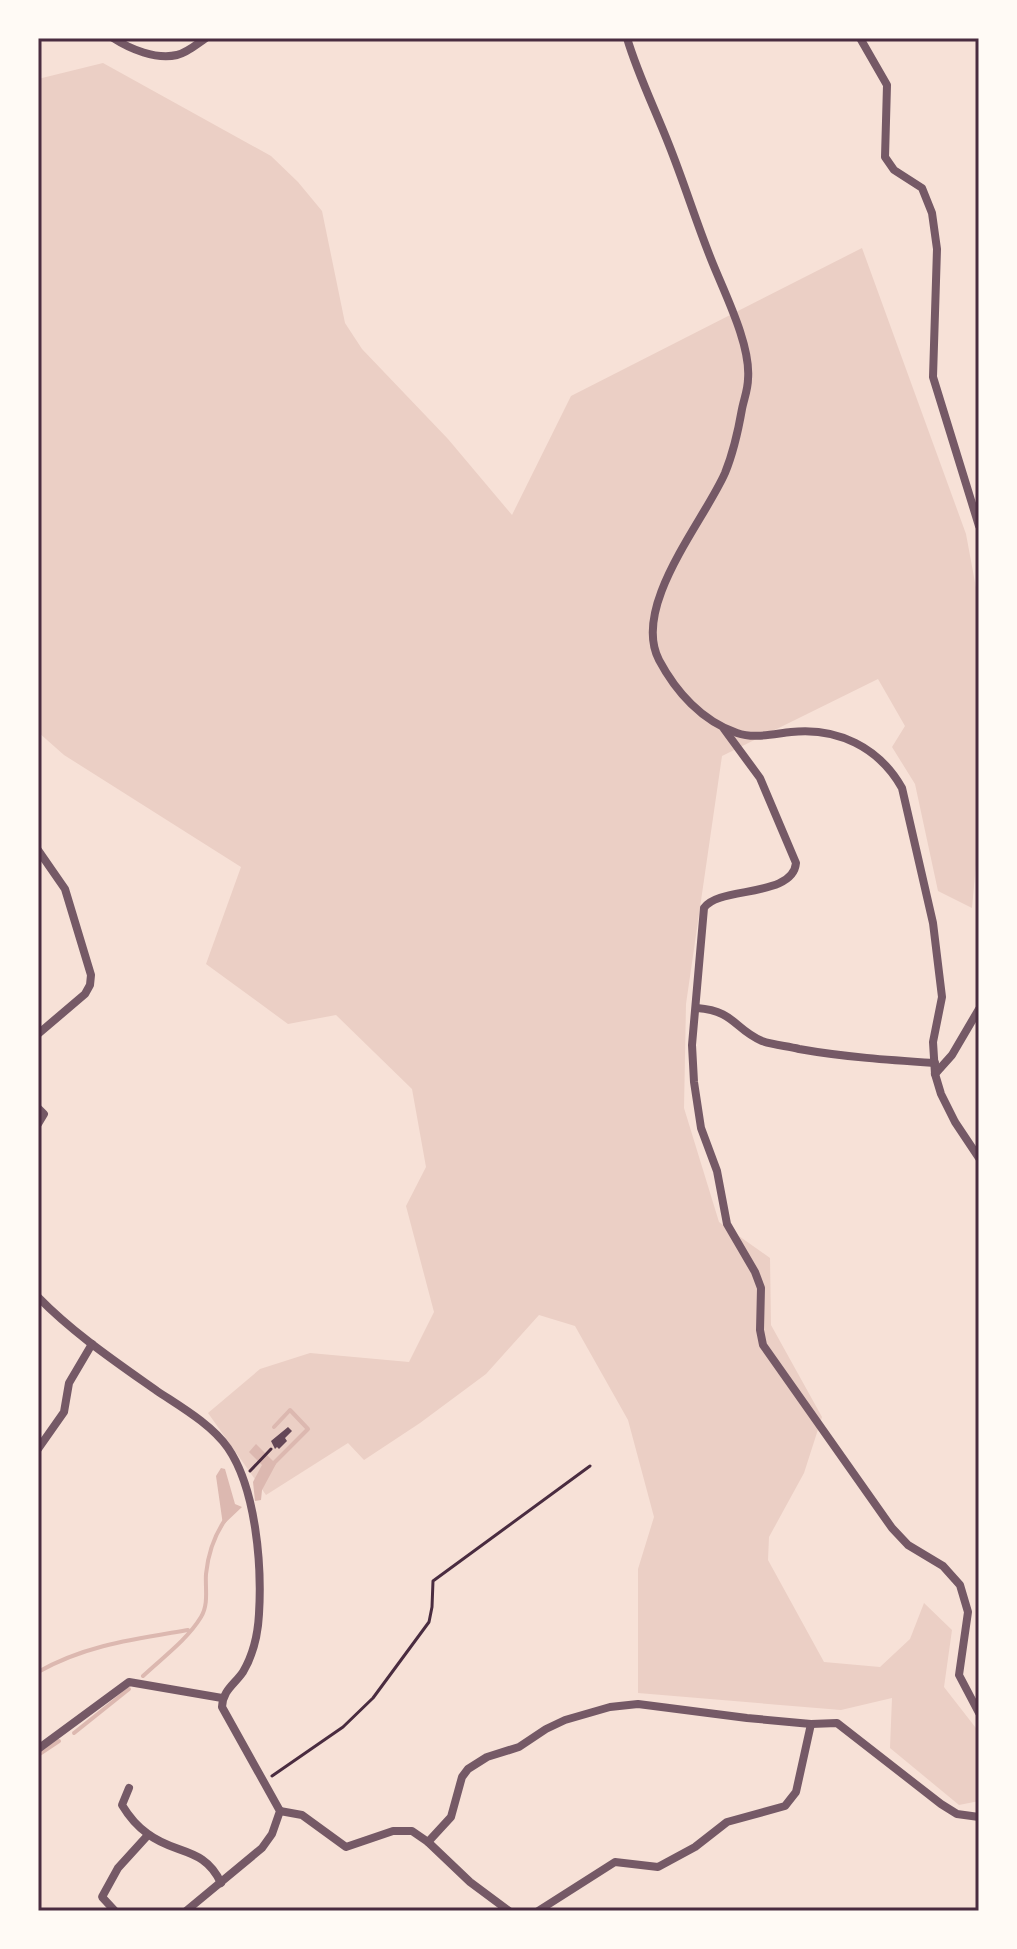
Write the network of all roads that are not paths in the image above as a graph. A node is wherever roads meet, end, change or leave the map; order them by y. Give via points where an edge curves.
1 (113, 38) edge
2 (206, 38) edge
3 (627, 38) edge
4 (860, 38) edge
5 (979, 526) edge
6 (722, 726) junction
7 (38, 850) edge
8 (697, 1008) junction
9 (979, 1009) edge
10 (38, 1034) edge
11 (935, 1063) junction
12 (935, 1074) junction
13 (38, 1108) edge
14 (38, 1124) edge
15 (979, 1158) edge
16 (38, 1297) edge
17 (92, 1344) junction
18 (38, 1449) edge
19 (222, 1698) junction
20 (979, 1713) edge
21 (811, 1724) junction
22 (38, 1749) edge
23 (129, 1788) dead end
24 (280, 1811) junction
25 (979, 1817) edge
26 (148, 1835) junction
27 (428, 1842) junction
28 (221, 1883) junction
29 (115, 1911) edge
30 (186, 1911) edge
31 (509, 1911) edge
32 (538, 1911) edge

1 - 2 street via 163,56 180,55
3 - 6 street via 740,333 749,378 738,441 724,476 661,586 653,635 657,657 692,707
4 - 5 street via 887,85 885,157 894,170 922,188 932,213 937,249 933,377
6 - 8 street via 760,778 796,870 788,879 706,904
6 - 11 street via 754,736 811,731 853,742 892,770 902,788 933,923 942,997 933,1042
7 - 10 street via 65,889 91,975 85,994
8 - 11 street via 725,1014 773,1044 848,1058
8 - 20 street via 692,1045 701,1128 717,1171 727,1224 761,1288 763,1345 892,1528 960,1585 968,1612 959,1675
9 - 12 street
11 - 12 street
12 - 15 street via 955,1122
13 - 14 street via 44,1114
16 - 17 street
17 - 18 street via 69,1383 64,1412
17 - 19 street via 219,1438 239,1470 251,1511 259,1615 256,1641 243,1671
19 - 22 street via 129,1682
19 - 24 street via 222,1707
21 - 25 street via 837,1723 941,1804 957,1814
21 - 27 street via 638,1704 565,1720 468,1769 451,1817
21 - 32 street via 796,1792 785,1806 727,1822 658,1867 615,1862
23 - 26 street via 122,1805
24 - 27 street via 302,1815 346,1847 403,1829
24 - 28 street via 262,1848
26 - 28 street via 205,1860
26 - 29 street via 118,1868 102,1897
27 - 31 street
28 - 30 street

